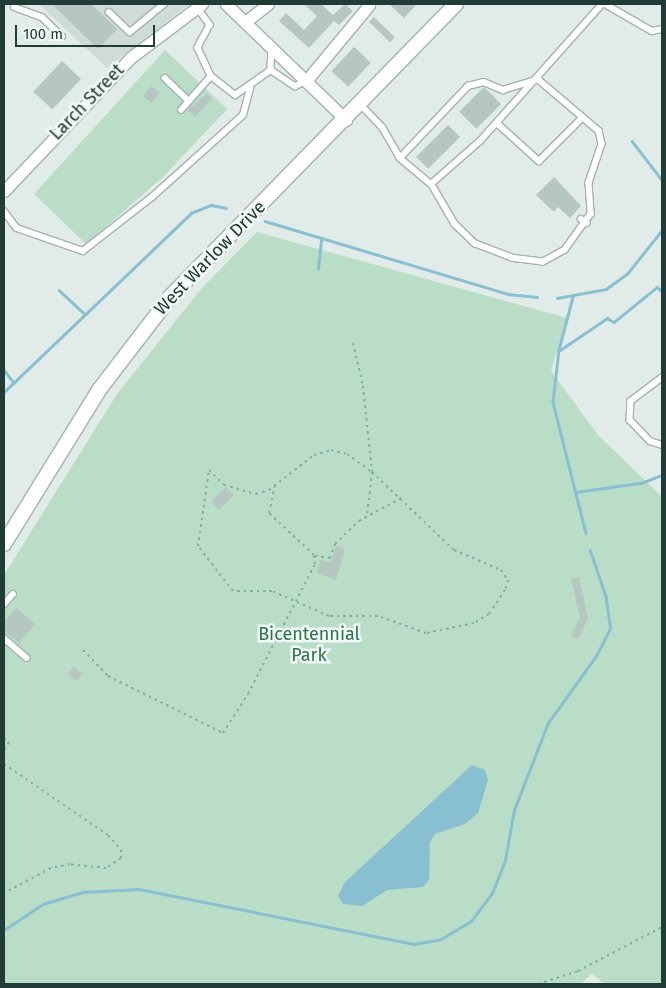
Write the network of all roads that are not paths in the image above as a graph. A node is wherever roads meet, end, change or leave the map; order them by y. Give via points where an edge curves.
1 (164, 4) edge
2 (226, 4) edge
3 (268, 4) edge
4 (456, 4) edge
5 (604, 4) edge
6 (200, 5) edge
7 (370, 5) dead end
8 (14, 8) dead end
9 (109, 12) dead end
10 (245, 22) junction
11 (662, 29) edge
12 (62, 36) dead end
13 (272, 48) junction
14 (271, 70) junction
15 (211, 76) junction
16 (165, 78) dead end
17 (538, 78) junction
18 (306, 81) junction
19 (250, 88) junction
20 (189, 101) junction
21 (361, 105) junction
22 (181, 110) dead end
23 (346, 120) junction
24 (579, 121) dead end
25 (497, 123) junction
26 (400, 158) junction
27 (431, 184) junction
28 (4, 191) edge
29 (4, 212) edge
30 (581, 219) dead end
31 (587, 223) junction
32 (662, 378) edge
33 (662, 445) edge
34 (4, 544) edge
35 (13, 594) dead end
36 (4, 604) edge
37 (4, 638) edge
38 (27, 658) dead end

1 - 9 lane via 130,32
2 - 10 street
3 - 10 street
4 - 21 street, West Warlow Drive
5 - 11 lane via 652,31
5 - 17 lane
6 - 15 lane via 210,25 198,48
6 - 28 street, Larch Street via 130,58
7 - 18 street
8 - 12 lane via 42,17
10 - 13 street
13 - 14 lane
13 - 18 street
14 - 18 lane via 295,86
14 - 19 lane
15 - 19 lane via 236,95
15 - 20 lane
16 - 20 lane
17 - 25 lane
17 - 26 lane via 503,90 484,82 468,86
17 - 31 lane via 600,131 602,144 589,183
18 - 23 street
19 - 29 lane via 243,115 152,197 83,251 17,228
20 - 22 lane
21 - 23 street, West Warlow Drive
21 - 26 lane via 383,128
23 - 34 street, West Warlow Drive via 200,263 145,327 99,390
24 - 25 lane via 539,161
25 - 27 lane
26 - 27 lane
27 - 31 lane via 456,225 475,244 512,258 543,262 565,250
30 - 31 lane
32 - 33 lane via 631,401 630,420 650,441
35 - 36 lane
37 - 38 lane

